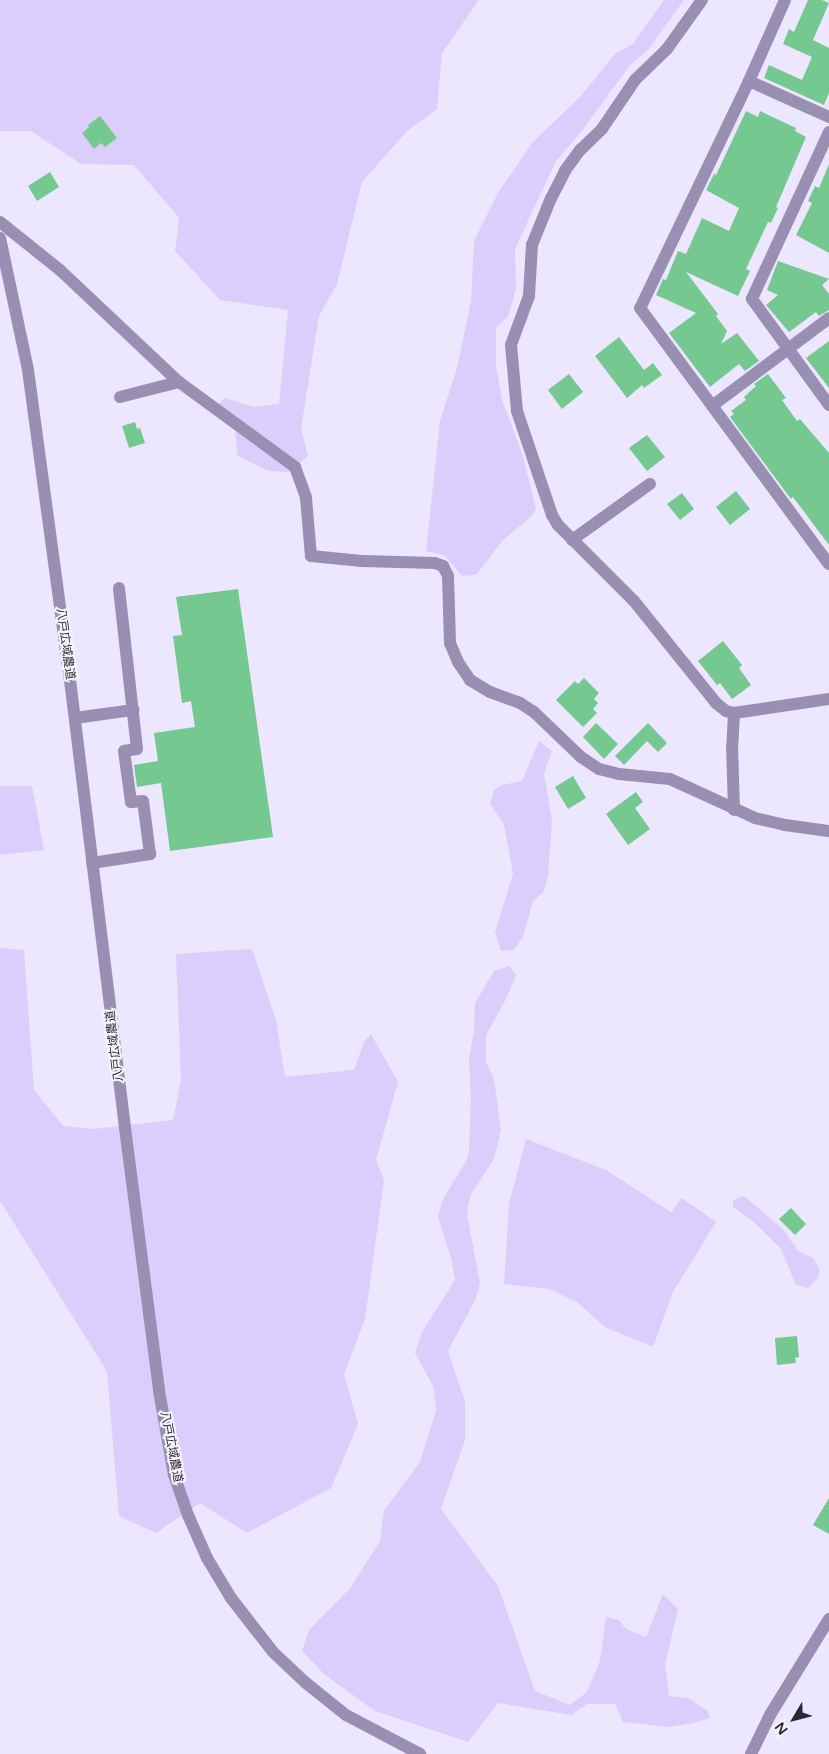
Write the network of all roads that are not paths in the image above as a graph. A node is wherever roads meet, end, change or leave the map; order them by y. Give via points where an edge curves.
1 (702, 0) edge
2 (784, 0) edge
3 (749, 81) junction
4 (829, 117) edge
5 (829, 132) edge
6 (0, 222) edge
7 (0, 238) edge
8 (829, 318) edge
9 (787, 350) junction
10 (179, 382) junction
11 (120, 397) dead end
12 (829, 405) edge
13 (712, 406) junction
14 (650, 484) dead end
15 (572, 540) junction
16 (829, 564) edge
17 (119, 588) dead end
18 (829, 699) edge
19 (133, 710) junction
20 (734, 713) junction
21 (75, 718) junction
22 (734, 810) junction
23 (829, 831) edge
24 (92, 863) junction
25 (829, 1619) edge
26 (420, 1754) edge
27 (751, 1754) edge

1 - 15 street via 667,49 635,80 602,129 580,150 565,171 532,245 529,296 511,345 514,394 552,515
2 - 3 street
3 - 4 street
3 - 13 street via 640,308
5 - 9 street via 752,299
6 - 10 street via 60,270
7 - 21 street, 八戸広域農道 via 28,370
8 - 9 street
9 - 12 street
9 - 13 street
10 - 11 street
10 - 22 street via 295,467 306,498 312,556 442,566 448,576 450,644 470,680 534,712 581,757 599,769 670,779
13 - 16 street
14 - 15 street
15 - 20 street via 634,601 716,702
17 - 19 street
18 - 20 street
19 - 21 street
19 - 24 street via 137,749 124,751 131,802 143,802 150,854
20 - 22 street
21 - 24 street, 八戸広域農道
22 - 23 street via 785,825
24 - 26 street, 八戸広域農道 via 160,1391 174,1476 188,1515 226,1590 273,1652 346,1715
25 - 27 street via 770,1715

